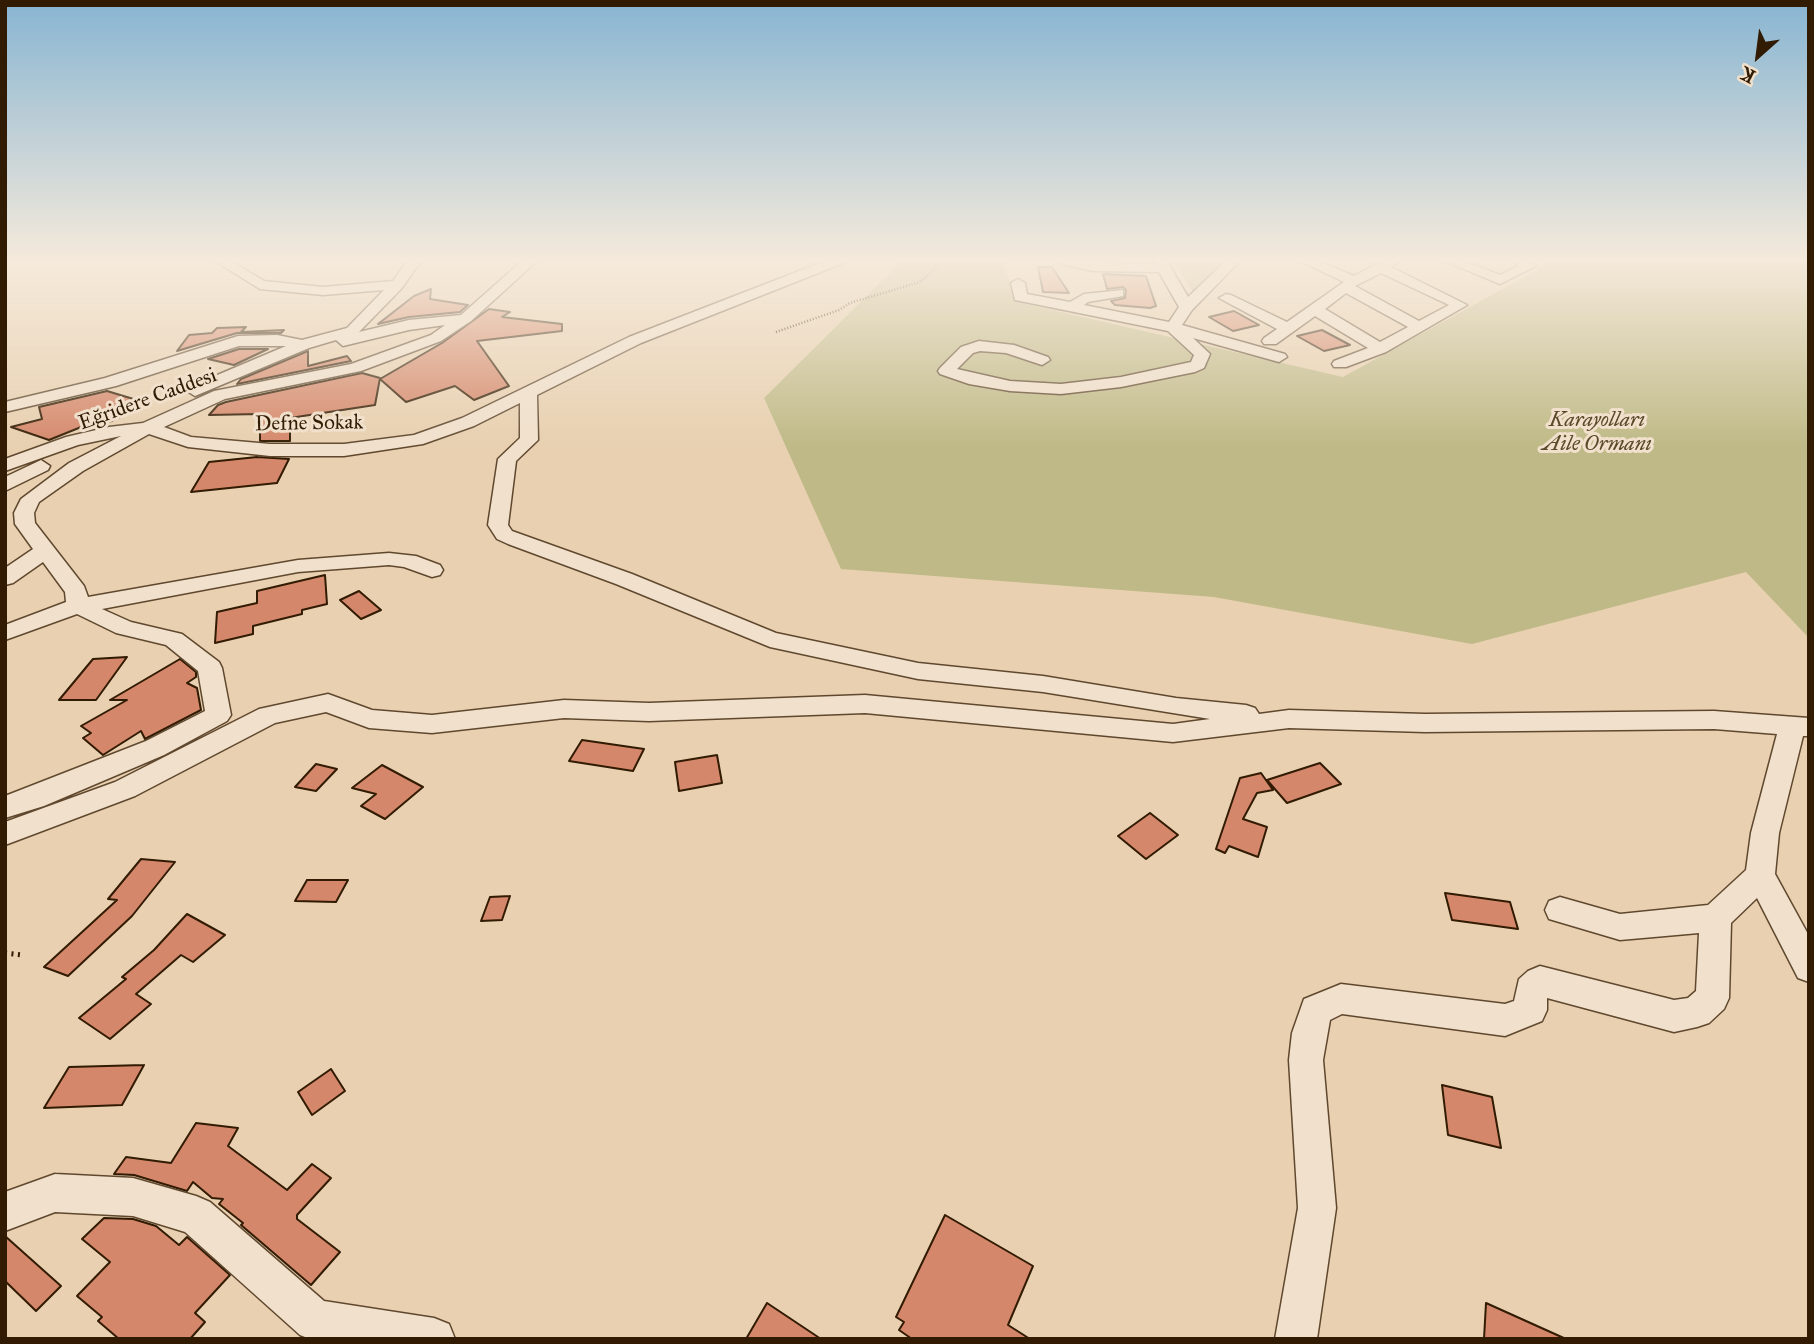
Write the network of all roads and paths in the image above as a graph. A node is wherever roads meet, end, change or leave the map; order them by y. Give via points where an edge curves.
1 (359, 324) edge
2 (419, 324) edge
3 (457, 324) edge
4 (676, 324) edge
5 (800, 324) edge
6 (1157, 324) edge
7 (1175, 324) edge
8 (1279, 324) edge
9 (1294, 324) edge
10 (1339, 324) edge
11 (1413, 324) edge
12 (1427, 324) edge
13 (1173, 327) junction
14 (1288, 328) junction
15 (1420, 328) junction
16 (776, 332) dead end
17 (1270, 341) dead end
18 (330, 344) junction
19 (302, 345) junction
20 (1380, 349) junction
21 (1279, 357) dead end
22 (1042, 360) dead end
23 (1340, 364) dead end
24 (294, 382) junction
25 (528, 392) junction
26 (5, 407) edge
27 (150, 428) junction
28 (109, 432) junction
29 (5, 465) edge
30 (5, 485) edge
31 (44, 552) junction
32 (432, 570) dead end
33 (5, 578) edge
34 (78, 606) junction
35 (5, 633) edge
36 (1289, 719) junction
37 (1800, 727) edge
38 (5, 807) edge
39 (5, 834) edge
40 (1760, 875) junction
41 (1560, 911) dead end
42 (1716, 918) junction
43 (5, 953) edge
44 (22, 955) dead end
45 (1809, 968) edge
46 (5, 1212) edge
47 (434, 1339) edge
48 (1296, 1339) edge

1 - 19 street via 352,331
2 - 18 street
3 - 24 street, Eğridere Caddesi via 436,338 380,361
4 - 25 street, Defne Sokak
5 - 16 path
6 - 13 street
7 - 13 street
8 - 14 street
9 - 14 street
10 - 20 street
11 - 15 street
12 - 15 street
13 - 21 street
13 - 22 street via 1202,354 1198,365 1061,389 1010,386 946,371 967,350 979,346 1008,348
14 - 17 street
15 - 20 street
18 - 19 street
18 - 24 street
19 - 26 street via 238,341 110,382
19 - 28 street
20 - 23 street
24 - 27 street, Eğridere Caddesi via 220,395
25 - 27 street, Defne Sokak via 468,422 417,440 344,450 188,443
25 - 36 street via 529,440 507,458 498,525 504,535 515,540 782,641 918,671
27 - 28 street, Defne Sokak
27 - 30 street, Eğridere Caddesi via 60,455
27 - 31 street via 76,467 31,499 24,513 25,524
28 - 29 street, Defne Sokak
31 - 33 street
31 - 34 street via 76,591
32 - 34 street via 389,559 298,566
34 - 35 street
34 - 38 street via 124,628 174,639 183,646 210,668 218,715 155,748
36 - 37 street via 1425,723 1714,720
36 - 39 street via 1173,733 865,705 649,712 564,709 432,724 369,719 328,703 268,715 125,789
37 - 40 street via 1765,833
40 - 42 street
40 - 45 street
41 - 42 street via 1620,927
42 - 48 street via 1712,998 1697,1012 1674,1016 1540,981 1531,990 1530,1010 1505,1020 1341,999 1317,1010 1307,1060 1317,1208
43 - 44 path
46 - 47 street via 55,1193 133,1197 196,1216 314,1320

